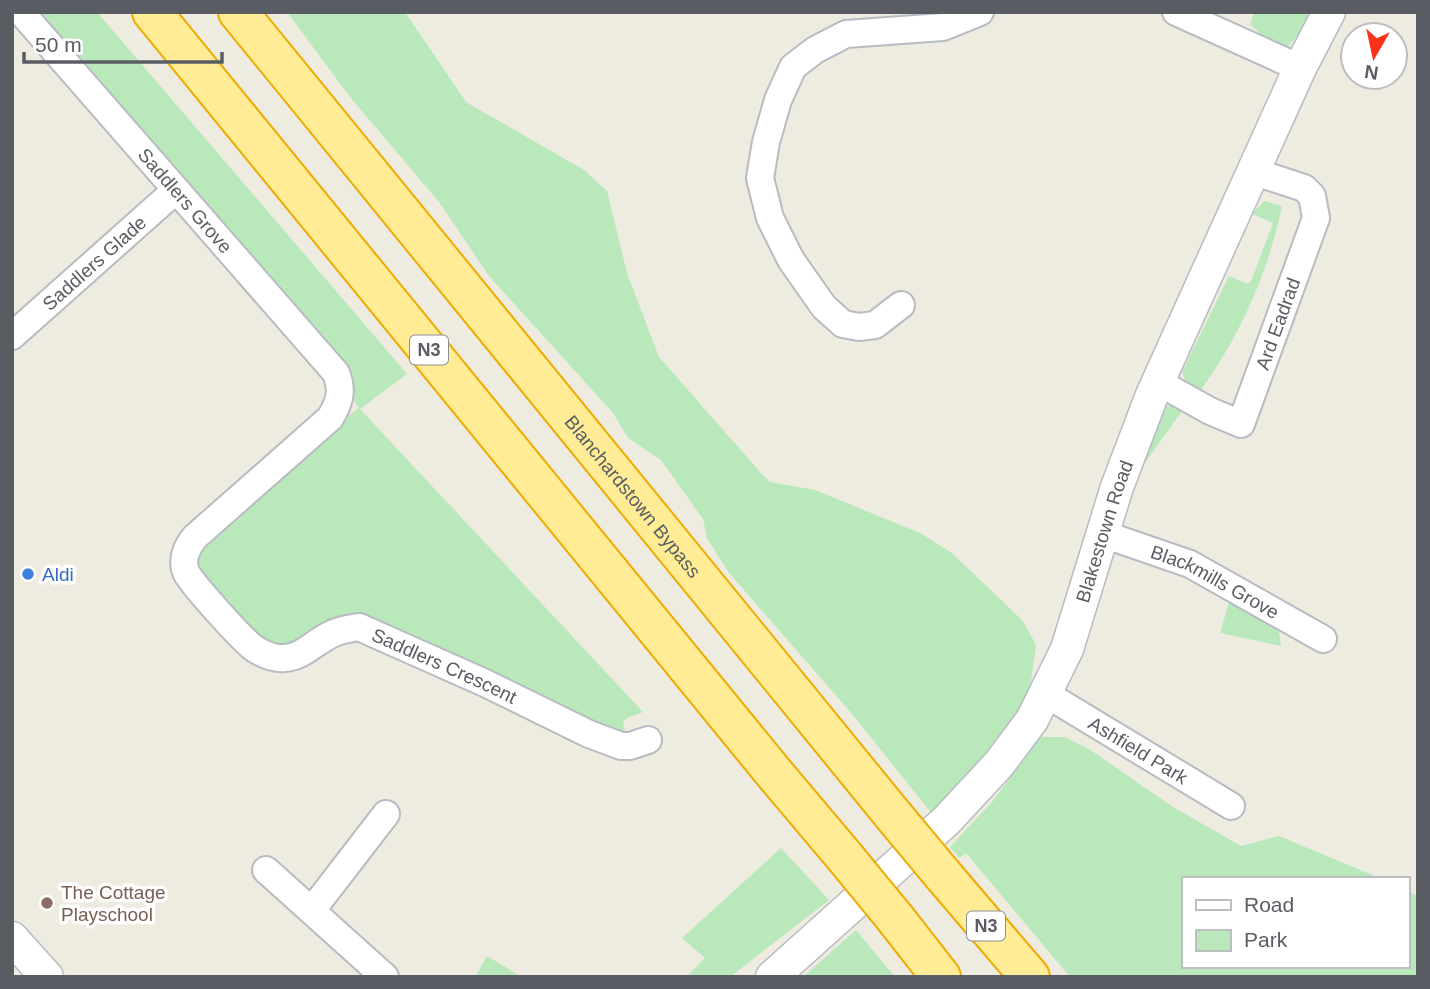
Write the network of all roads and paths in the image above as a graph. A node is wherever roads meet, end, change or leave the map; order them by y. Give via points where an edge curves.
1 (21, 12) edge
2 (122, 12) edge
3 (152, 12) edge
4 (238, 12) edge
5 (265, 12) edge
6 (980, 12) edge
7 (1176, 12) edge
8 (1329, 12) edge
9 (1300, 68) junction
10 (1252, 171) junction
11 (176, 190) junction
12 (408, 221) junction
13 (901, 305) dead end
14 (12, 336) edge
15 (1158, 382) junction
16 (341, 394) joint
17 (1103, 534) junction
18 (1305, 638) dead end
19 (706, 688) junction
20 (1046, 694) junction
21 (648, 740) dead end
22 (1231, 806) dead end
23 (386, 814) dead end
24 (266, 870) dead end
25 (312, 909) junction
26 (12, 938) edge
27 (47, 977) edge
28 (385, 977) edge
29 (772, 977) edge
30 (941, 977) edge
31 (1030, 977) edge

1 - 11 street, Saddlers Grove
2 - 19 highway via 593,583
3 - 19 highway, N3
4 - 12 highway, Blanchardstown Bypass / N3
5 - 12 highway, N3 via 341,109
6 - 13 street via 943,27 846,34 816,50 793,67 766,142 761,178 769,218 824,307 843,324 859,327 876,325
7 - 9 street
8 - 9 street, Blakestown Road
9 - 10 street, Blakestown Road
10 - 15 street, Blakestown Road
10 - 15 street, Ard Eadrad via 1304,188 1312,196 1316,218 1241,424
11 - 14 street, Saddlers Glade
11 - 16 street, Saddlers Grove via 336,373
12 - 31 highway, Blanchardstown Bypass / N3, bridge
15 - 17 street, Blakestown Road
16 - 21 street, Saddlers Crescent via 328,420 194,537 184,562 194,585 254,648 271,656 299,655 327,636 359,627 589,734 621,746
17 - 18 street, Blackmills Grove via 1190,564
17 - 20 street, Blakestown Road via 1067,649
19 - 30 highway, N3, bridge
20 - 22 street, Ashfield Park
20 - 29 street, Blakestown Road via 1017,743 971,796
23 - 25 street
24 - 25 street
25 - 28 street
26 - 27 street

